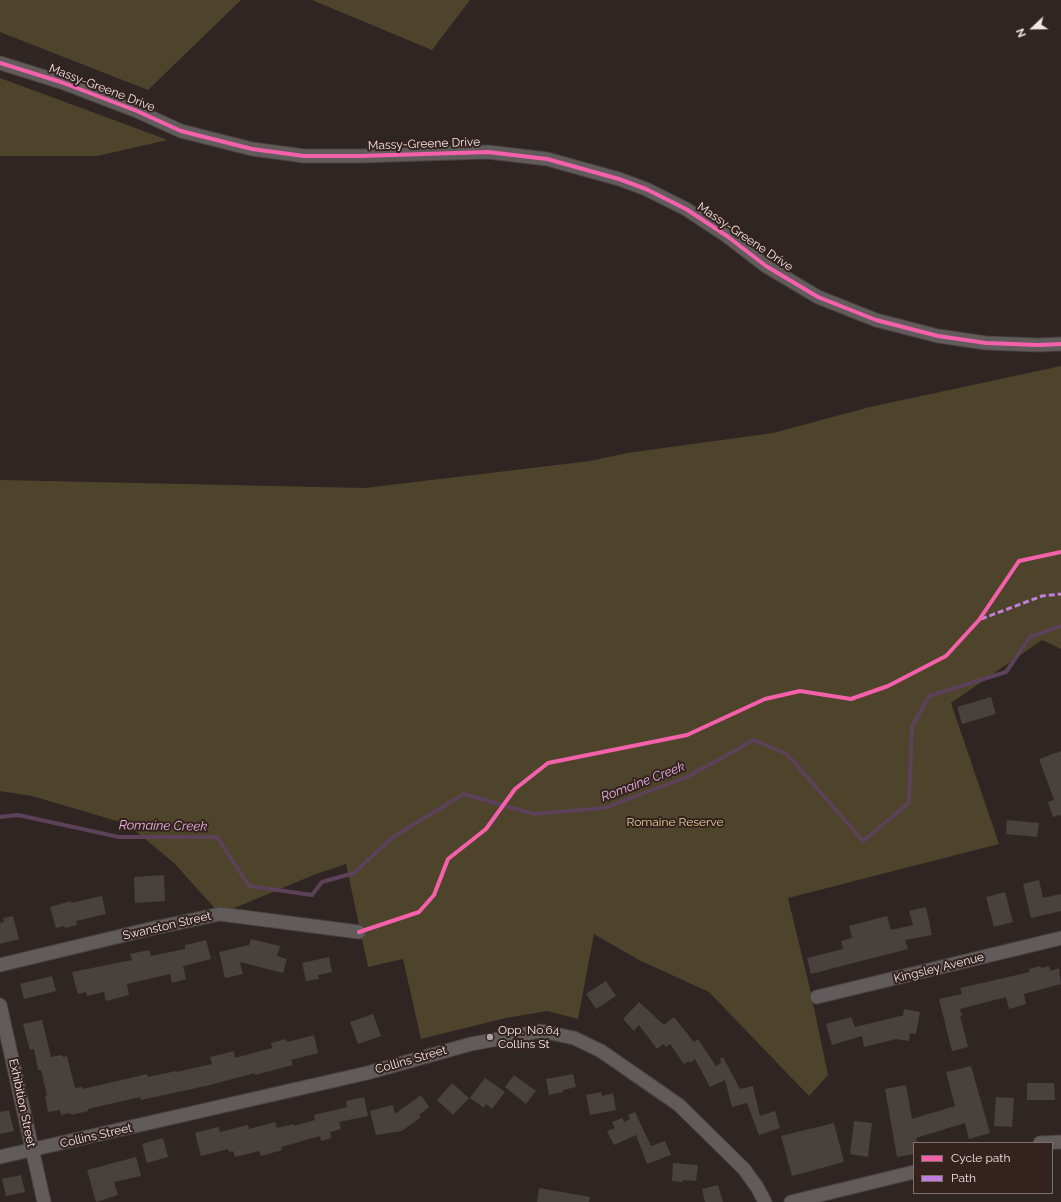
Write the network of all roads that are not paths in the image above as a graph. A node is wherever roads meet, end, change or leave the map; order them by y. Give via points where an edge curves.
1 (0, 63) edge
2 (1061, 344) edge
3 (359, 932) dead end
4 (1061, 938) edge
5 (0, 964) edge
6 (817, 997) dead end
7 (0, 1005) edge
8 (32, 1150) junction
9 (0, 1157) edge
10 (913, 1172) edge
11 (44, 1202) edge
12 (765, 1202) edge
13 (791, 1202) edge

1 - 2 street, Massy-Greene Drive via 61,82 181,131 252,149 304,156 488,152 554,161 619,178 686,209 766,266 818,297 876,320 938,336 986,343
3 - 5 street, Swanston Street via 220,914
4 - 6 street, Kingsley Avenue
7 - 8 street, Exhibition Street
8 - 9 street, Collins Street
8 - 11 street, Exhibition Street
8 - 12 street, Collins Street via 367,1073 471,1044 541,1031 574,1038 601,1051 679,1105 744,1169
10 - 13 street

